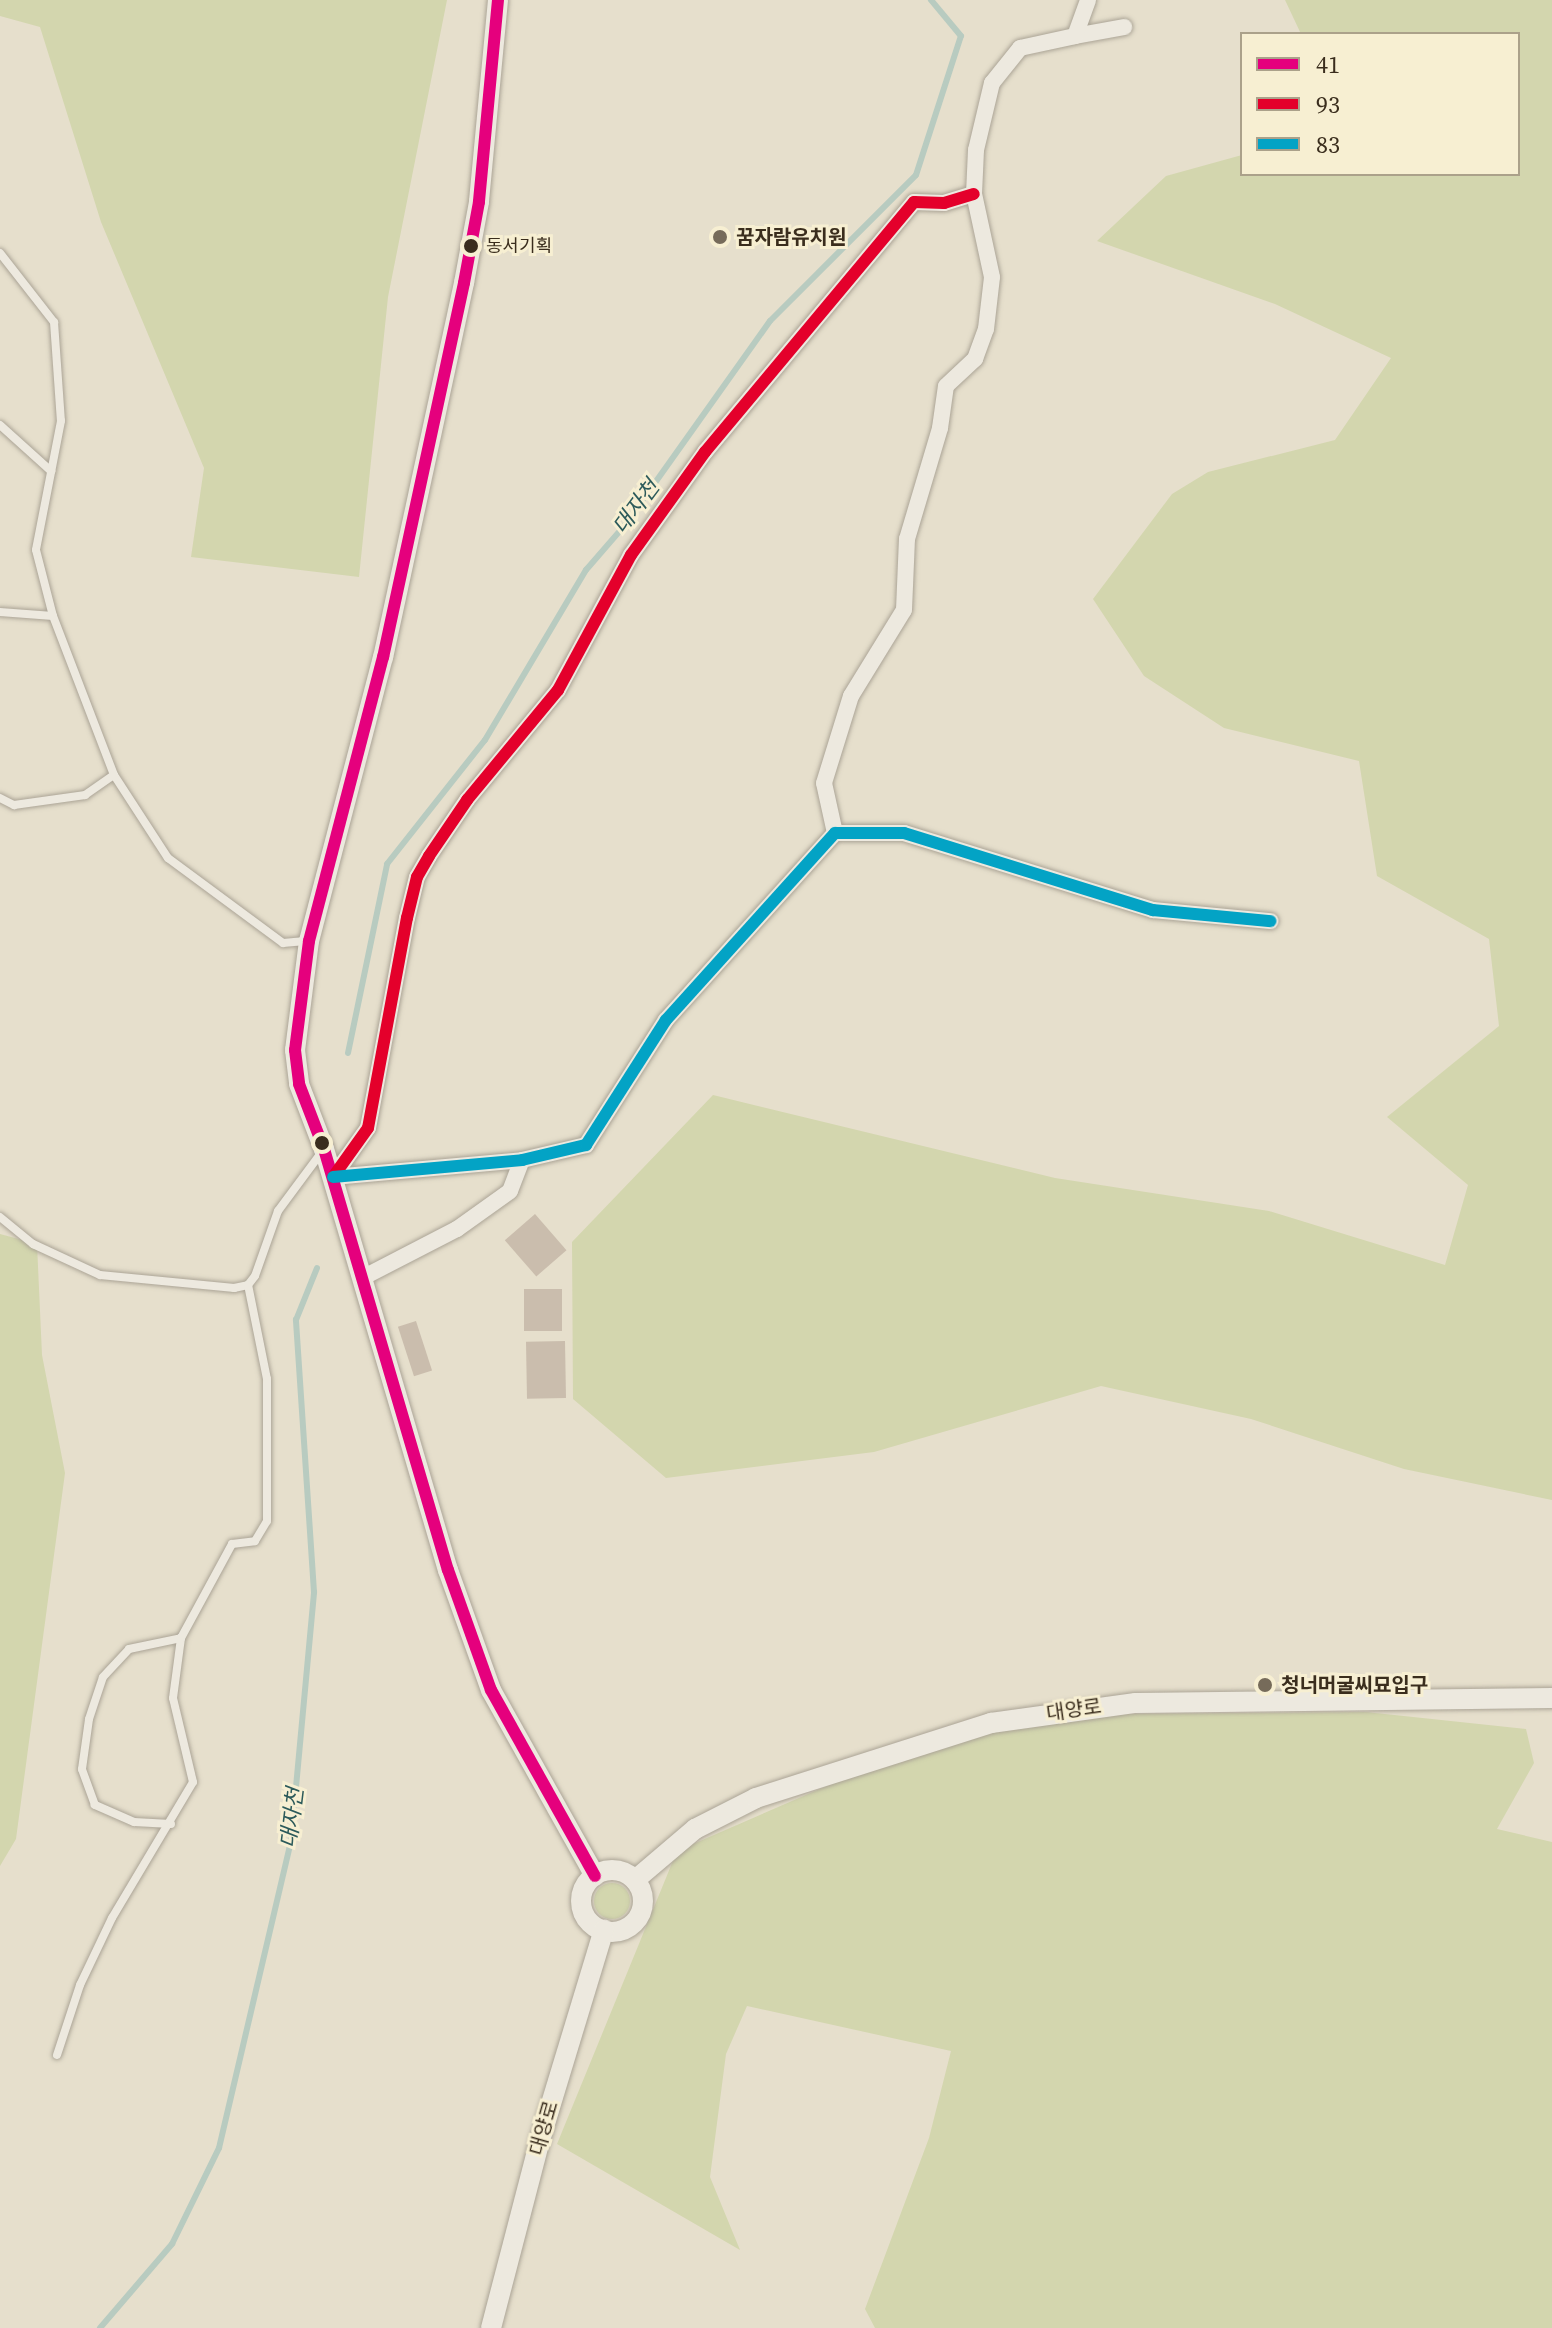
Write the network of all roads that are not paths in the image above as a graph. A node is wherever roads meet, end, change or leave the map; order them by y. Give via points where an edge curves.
1 (498, 0) edge
2 (1088, 0) edge
3 (1124, 27) dead end
4 (1075, 36) junction
5 (974, 194) junction
6 (2, 259) edge
7 (0, 425) edge
8 (51, 471) junction
9 (0, 612) edge
10 (53, 616) junction
11 (114, 775) junction
12 (0, 798) edge
13 (835, 833) junction
14 (1270, 921) dead end
15 (309, 941) junction
16 (324, 1149) junction
17 (522, 1160) junction
18 (333, 1177) junction
19 (0, 1217) edge
20 (362, 1278) junction
21 (248, 1285) junction
22 (181, 1638) junction
23 (1552, 1698) edge
24 (171, 1824) junction
25 (595, 1876) junction
26 (635, 1880) junction
27 (604, 1930) junction
28 (57, 2055) dead end
29 (491, 2328) edge

1 - 15 street via 479,202 464,283 383,657
2 - 4 street
3 - 4 street
4 - 5 street via 1020,48 992,83 976,150
5 - 13 street via 992,277 986,329 975,359 946,386 907,539 904,610 851,696 824,783
5 - 18 street via 944,203 914,202 705,452 631,555 558,690 467,800 429,856 417,877 407,918 368,1128
6 - 8 lane via 54,322 61,421
7 - 8 lane
8 - 10 lane via 36,550
9 - 10 lane
10 - 11 lane
11 - 12 lane via 85,795 14,805
11 - 15 lane via 168,858 283,943
13 - 14 street via 904,833 1153,910
13 - 17 street via 666,1020 586,1145
15 - 16 street via 295,1050 299,1084
16 - 18 street
16 - 21 lane via 278,1211
17 - 18 street
17 - 20 street via 510,1191 457,1229
18 - 20 street
19 - 21 lane via 33,1244 100,1275
20 - 25 street via 448,1570 491,1690
21 - 22 lane via 267,1379 267,1521 255,1541 232,1544
22 - 24 lane via 173,1698 193,1782
22 - 24 lane via 129,1649 103,1677 89,1719 82,1769 95,1805 134,1822
23 - 26 street, 대양로 via 1136,1703 991,1723 756,1798 695,1829
24 - 28 lane via 112,1918 80,1985
25 - 26 street via 618,1871
25 - 27 street via 584,1887 582,1908
26 - 27 street via 643,1897 639,1916 625,1929
27 - 29 street, 대양로 via 540,2140

